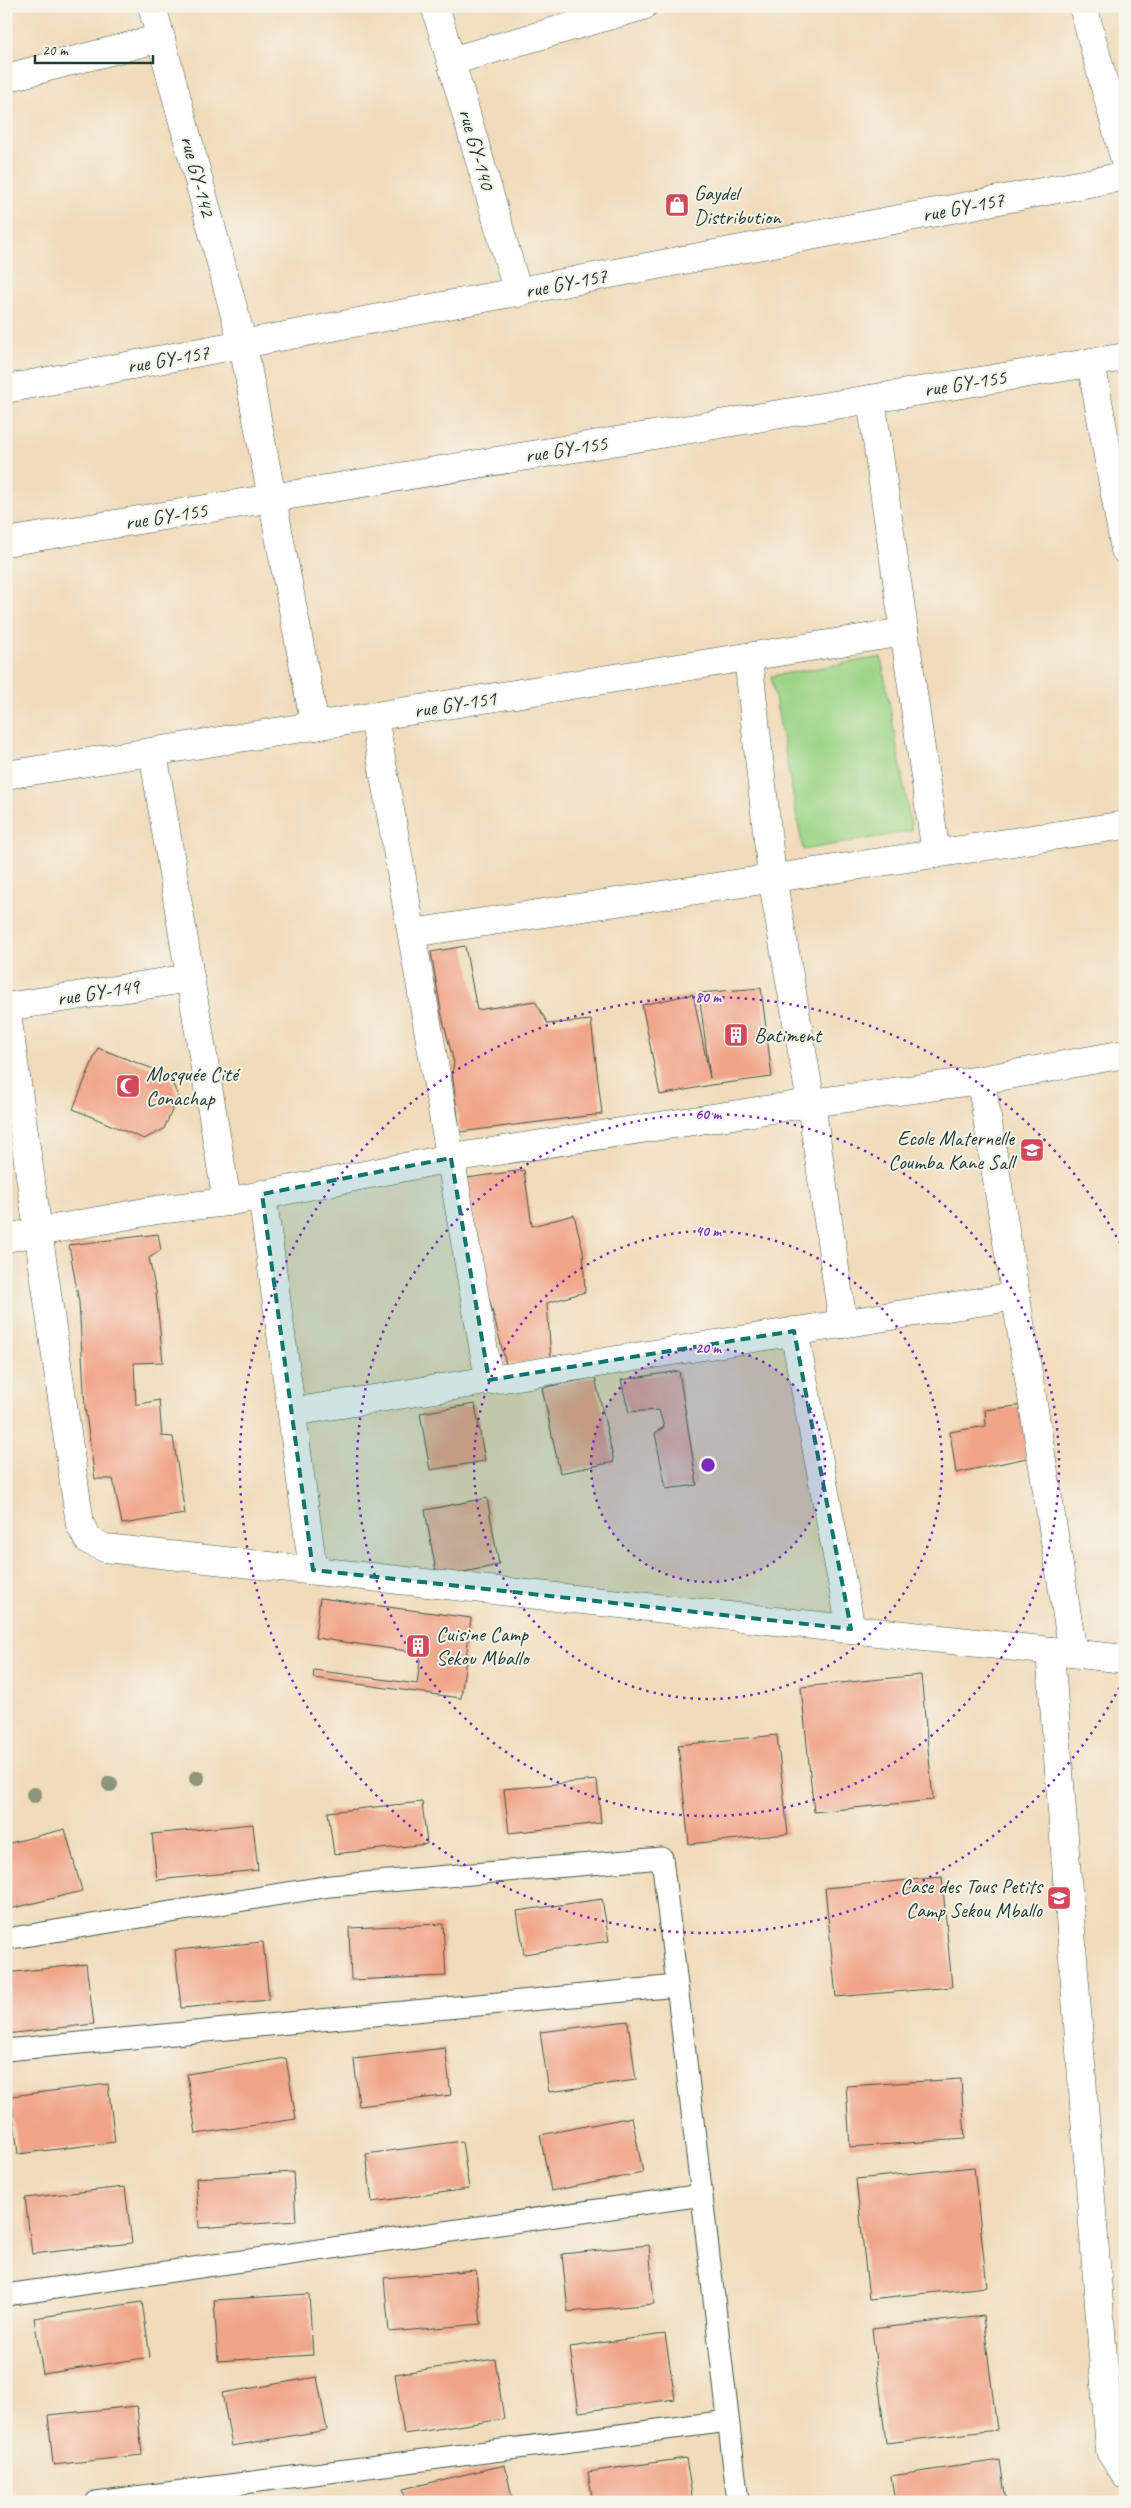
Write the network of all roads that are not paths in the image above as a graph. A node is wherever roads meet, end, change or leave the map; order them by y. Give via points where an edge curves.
1 (152, 6) edge
2 (435, 6) edge
3 (643, 6) edge
4 (1083, 6) edge
5 (161, 38) junction
6 (451, 61) junction
7 (6, 78) edge
8 (1125, 161) edge
9 (1125, 176) edge
10 (518, 292) junction
11 (243, 346) junction
12 (1125, 357) edge
13 (1091, 362) junction
14 (6, 389) edge
15 (871, 399) junction
16 (273, 498) junction
17 (6, 542) edge
18 (1125, 550) edge
19 (904, 632) junction
20 (748, 657) junction
21 (374, 717) junction
22 (315, 726) junction
23 (153, 752) junction
24 (6, 775) edge
25 (1125, 825) edge
26 (936, 854) junction
27 (772, 877) junction
28 (412, 933) junction
29 (190, 978) junction
30 (6, 1007) edge
31 (1125, 1054) edge
32 (981, 1080) junction
33 (811, 1103) junction
34 (451, 1158) junction
35 (262, 1194) junction
36 (227, 1202) junction
37 (38, 1233) junction
38 (6, 1238) edge
39 (1016, 1296) junction
40 (842, 1324) junction
41 (794, 1331) junction
42 (490, 1380) junction
43 (292, 1412) junction
44 (313, 1570) junction
45 (851, 1629) junction
46 (1061, 1652) junction
47 (1125, 1659) edge
48 (6, 1939) edge
49 (677, 1986) junction
50 (6, 2050) edge
51 (702, 2195) junction
52 (6, 2296) edge
53 (728, 2421) junction
54 (1125, 2475) edge
55 (96, 2502) edge
56 (738, 2502) edge

1 - 5 street, rue GY-142
2 - 6 street, rue GY-140
3 - 6 street
4 - 8 street
5 - 7 street
5 - 11 street, rue GY-142
6 - 10 street, rue GY-140
9 - 10 street, rue GY-157
10 - 11 street, rue GY-157
11 - 14 street, rue GY-157
11 - 16 street, rue GY-142
12 - 13 street, rue GY-155
13 - 15 street, rue GY-155
13 - 18 street
15 - 16 street, rue GY-155
15 - 19 street
16 - 17 street, rue GY-155
16 - 22 street, rue GY-142
19 - 20 street, rue GY-151
19 - 26 street
20 - 21 street, rue GY-151
20 - 27 street
21 - 22 street, rue GY-151
21 - 28 street
22 - 23 street, rue GY-151
23 - 24 street, rue GY-151
23 - 29 street
25 - 26 street
26 - 27 street
27 - 28 street
27 - 33 street
28 - 34 street
29 - 30 street, rue GY-149
29 - 36 street
30 - 37 street
31 - 32 street
32 - 33 street
32 - 39 street
33 - 34 street
33 - 40 street
34 - 35 street
34 - 42 street
35 - 36 street
35 - 43 street
36 - 37 street via 156,1210
37 - 38 street
37 - 44 street via 80,1524 88,1540 105,1548
39 - 40 street
39 - 46 street
40 - 41 street
41 - 42 street
41 - 45 street
42 - 43 street
43 - 44 street
44 - 45 street
45 - 46 street
46 - 47 street
46 - 54 street via 1110,2451
48 - 49 lane via 330,1886 662,1858
49 - 50 lane
49 - 51 lane
51 - 52 lane
51 - 53 lane
53 - 55 lane
53 - 56 lane

